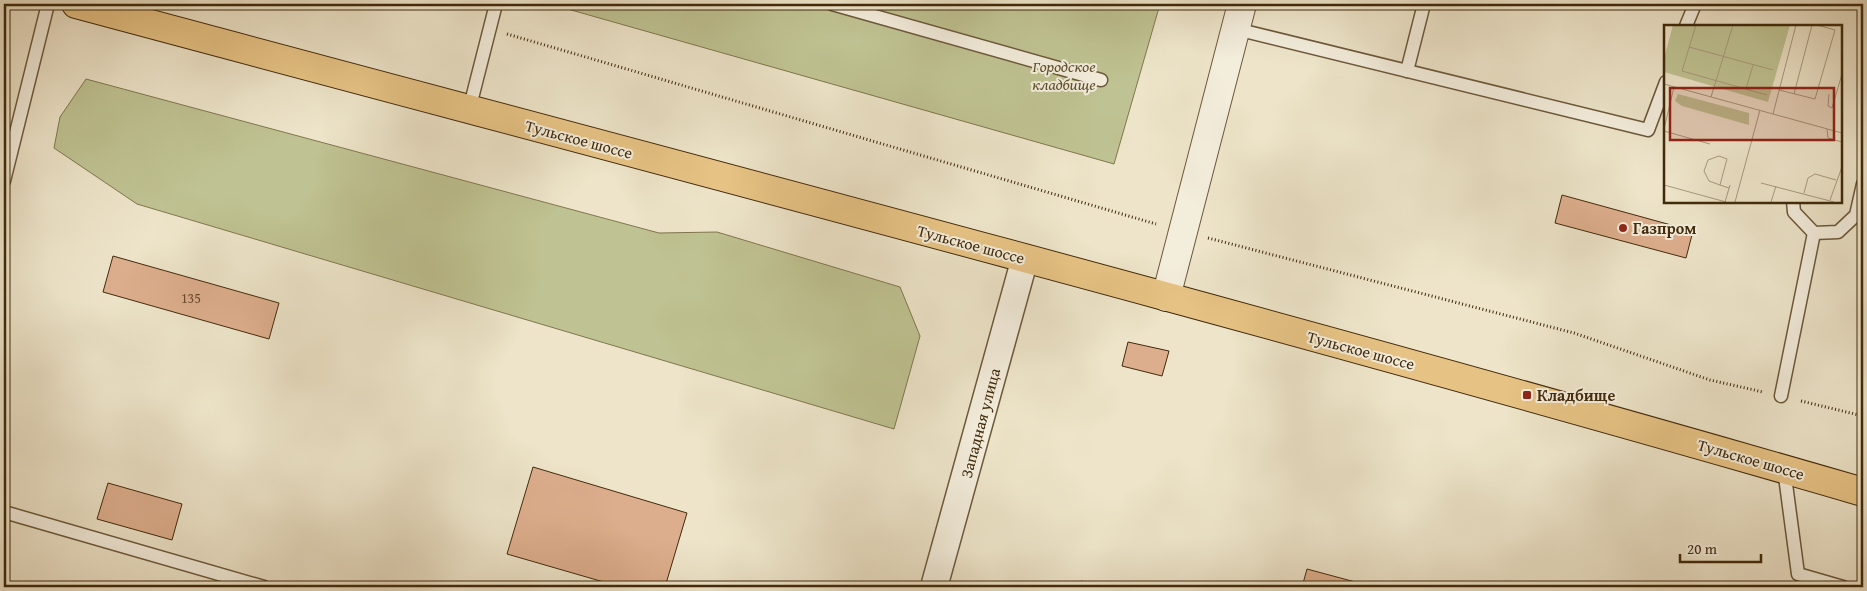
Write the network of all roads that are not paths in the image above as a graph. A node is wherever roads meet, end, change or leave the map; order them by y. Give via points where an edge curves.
1 (48, 4) edge
2 (76, 4) edge
3 (496, 4) edge
4 (832, 4) edge
5 (1424, 4) edge
6 (1695, 4) edge
7 (869, 9) edge
8 (1239, 16) edge
9 (1686, 25) edge
10 (1407, 71) junction
11 (1101, 80) dead end
12 (1664, 87) edge
13 (469, 110) junction
14 (4, 181) edge
15 (1863, 184) edge
16 (1794, 202) edge
17 (1857, 220) edge
18 (1814, 233) junction
19 (1025, 258) junction
20 (1166, 297) junction
21 (1781, 396) dead end
22 (1784, 469) junction
23 (1863, 492) edge
24 (4, 512) edge
25 (264, 587) edge
26 (934, 587) edge
27 (1844, 587) edge

1 - 14 lane
2 - 13 main road, Тульское шоссе
3 - 13 lane
4 - 7 lane
5 - 10 lane
6 - 9 lane
7 - 11 lane
8 - 10 lane
8 - 20 street
10 - 12 lane via 1648,130
13 - 19 main road, Тульское шоссе
15 - 17 lane
16 - 18 lane via 1794,212
17 - 18 lane via 1838,232
18 - 21 lane
19 - 20 main road, Тульское шоссе
19 - 26 street, Западная улица
20 - 22 main road, Тульское шоссе
22 - 23 main road, Тульское шоссе
22 - 27 lane via 1798,574
24 - 25 lane

